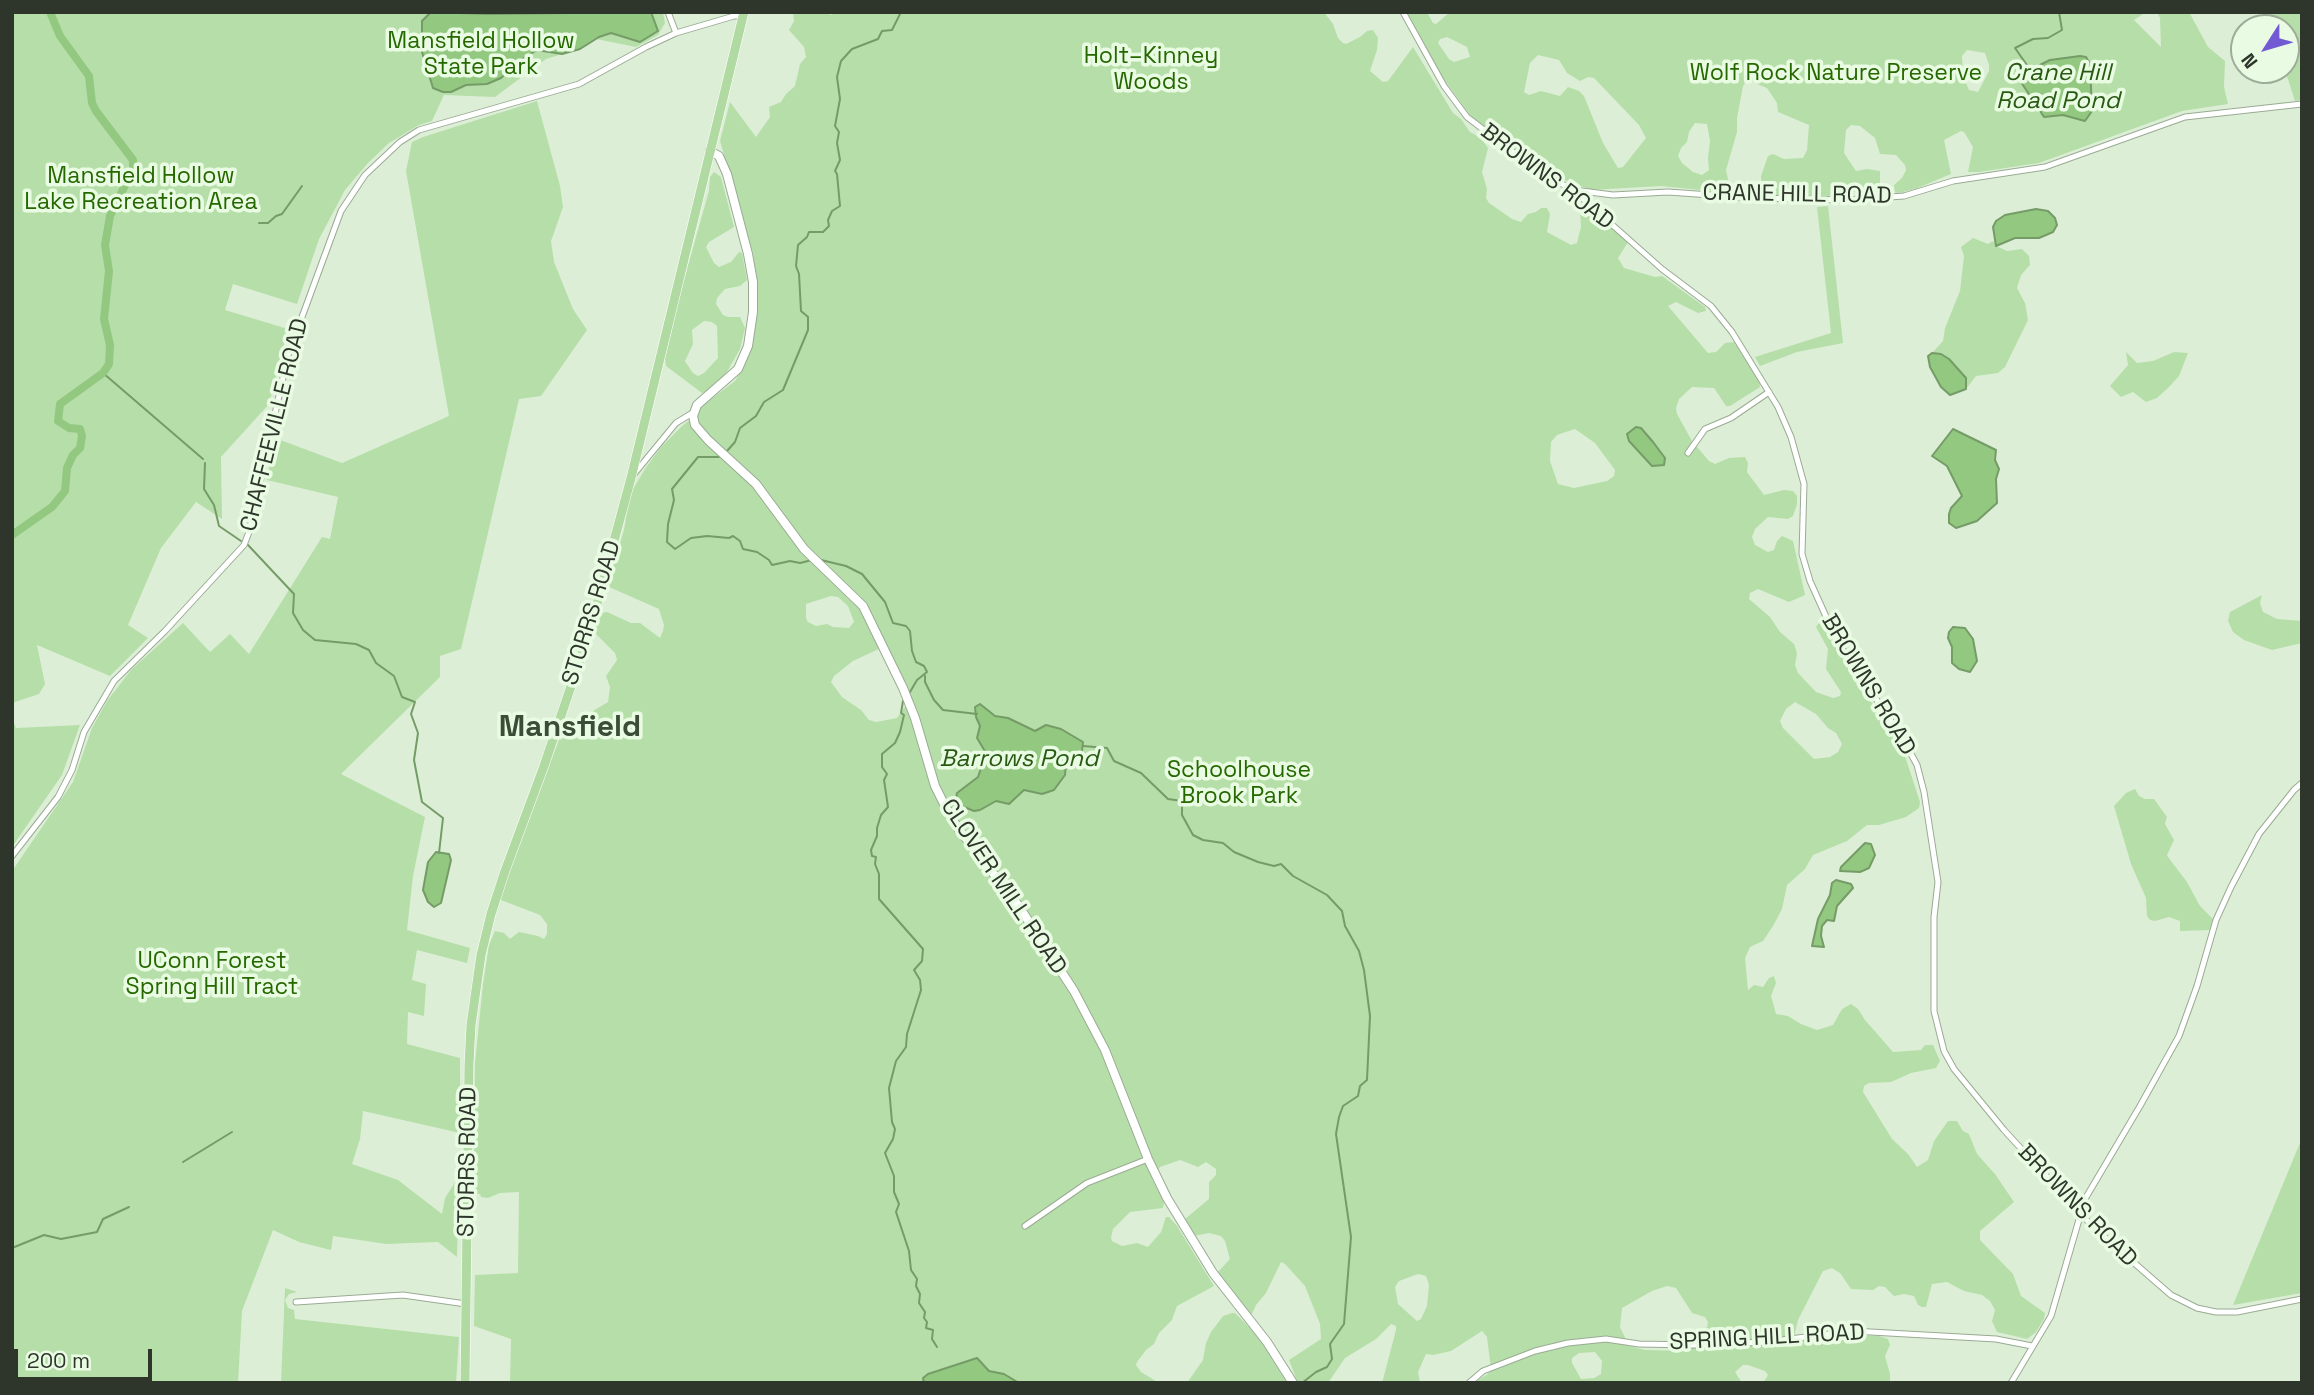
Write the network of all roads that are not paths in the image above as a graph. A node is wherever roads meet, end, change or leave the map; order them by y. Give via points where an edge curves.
1 (668, 12) edge
2 (1403, 12) edge
3 (743, 14) edge
4 (676, 33) junction
5 (2302, 104) edge
6 (710, 151) junction
7 (1573, 190) junction
8 (1769, 391) junction
9 (694, 412) junction
10 (1688, 453) dead end
11 (631, 478) junction
12 (2302, 783) edge
13 (12, 856) edge
14 (1148, 1159) junction
15 (2080, 1214) junction
16 (1025, 1226) dead end
17 (2302, 1299) edge
18 (296, 1302) dead end
19 (466, 1304) junction
20 (2032, 1346) junction
21 (464, 1383) edge
22 (1293, 1383) edge
23 (1469, 1383) edge
24 (2011, 1383) edge

1 - 4 street
2 - 7 street, BROWNS ROAD via 1444,86 1467,117 1535,169
3 - 4 street, CHAFFEEVILLE ROAD
3 - 6 main road, STORRS ROAD
4 - 13 street, CHAFFEEVILLE ROAD via 579,84 419,130 379,160 353,190 337,221 288,355 244,545 114,681 84,732 58,797
5 - 7 street, CRANE HILL ROAD via 2185,117 2045,167 1953,181 1904,196 1844,200 1668,192 1613,195
6 - 9 street via 719,156 727,174 748,254 753,312 748,346 738,369 699,402
6 - 11 main road, STORRS ROAD
7 - 8 street, BROWNS ROAD via 1718,313
8 - 10 street via 1731,418 1705,429
8 - 15 street, BROWNS ROAD via 1786,424 1802,476 1802,554 1810,581 1837,641 1917,765 1938,882 1933,987 1944,1051 1970,1090
9 - 11 street via 676,423
9 - 14 street, CLOVER MILL ROAD via 697,429 756,484 814,559 863,606 903,688 944,804 1074,991 1105,1050
11 - 19 main road, STORRS ROAD via 590,630 501,881 481,955 471,1037
12 - 15 street via 2259,834 2231,887 2179,1036
14 - 16 street via 1087,1183
14 - 22 street, CLOVER MILL ROAD via 1213,1273
15 - 17 street, BROWNS ROAD via 2161,1288 2197,1308 2237,1312
15 - 20 street via 2051,1316
18 - 19 street via 403,1295
19 - 21 main road, STORRS ROAD
20 - 23 street, SPRING HILL ROAD via 1996,1339 1853,1331 1693,1345 1606,1339 1535,1351 1483,1371
20 - 24 street

